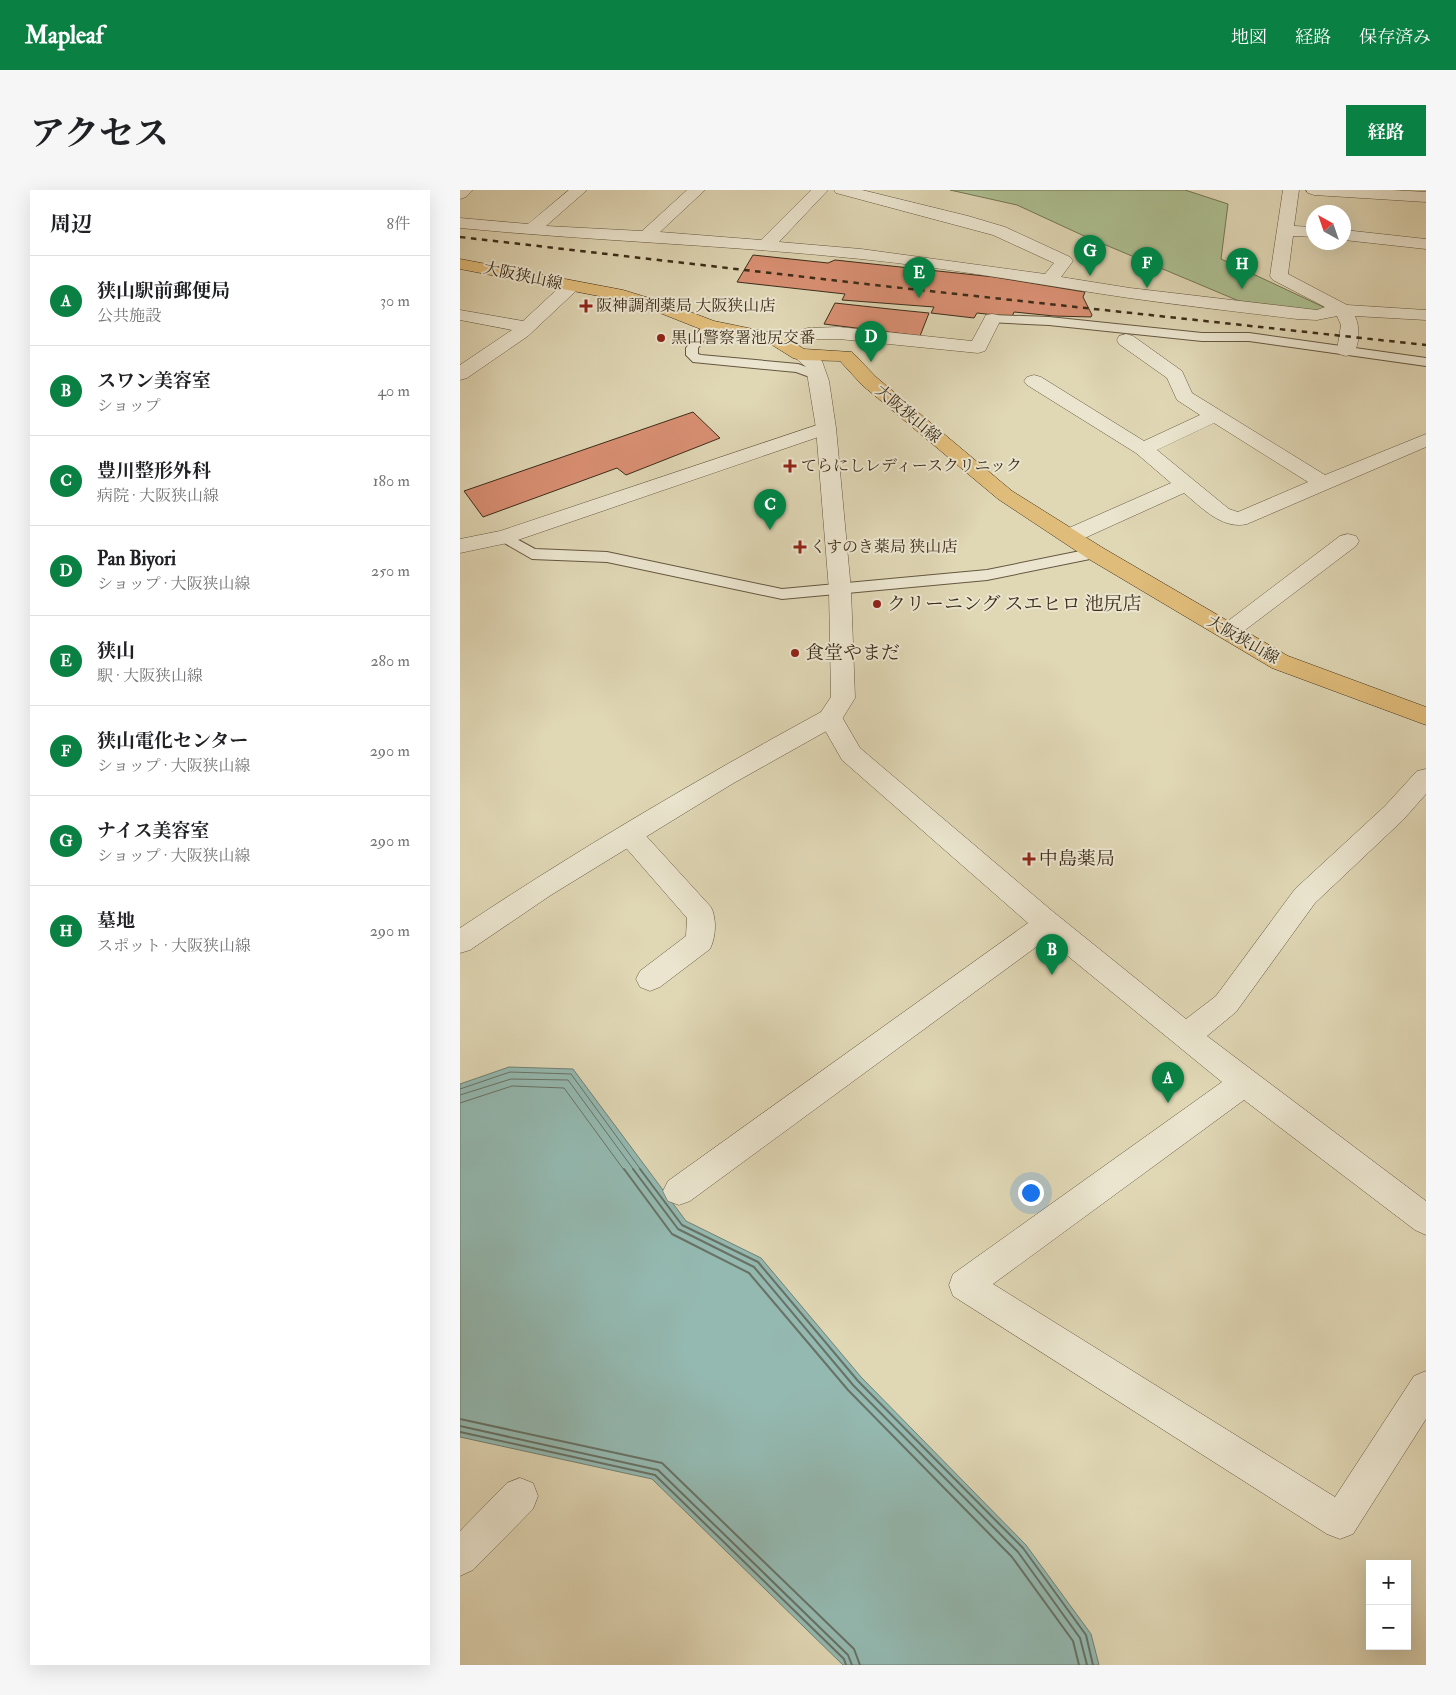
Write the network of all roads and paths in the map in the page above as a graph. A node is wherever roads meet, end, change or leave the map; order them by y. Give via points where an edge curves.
1 (465, 190) edge
2 (579, 190) edge
3 (696, 190) edge
4 (820, 190) edge
5 (842, 190) edge
6 (1291, 190) edge
7 (1314, 190) edge
8 (460, 194) edge
9 (1426, 197) edge
10 (460, 222) edge
11 (531, 230) junction
12 (1285, 230) junction
13 (1306, 231) edge
14 (646, 236) junction
15 (1351, 236) edge
16 (1426, 244) edge
17 (766, 245) junction
18 (460, 264) edge
19 (1050, 280) junction
20 (571, 286) junction
21 (1343, 310) junction
22 (460, 315) edge
23 (1426, 315) edge
24 (992, 319) joint
25 (709, 326) junction
26 (527, 327) junction
27 (1126, 340) dead end
28 (790, 348) junction
29 (1346, 350) junction
30 (1426, 362) edge
31 (460, 374) edge
32 (818, 376) junction
33 (1034, 381) dead end
34 (1215, 415) junction
35 (826, 428) junction
36 (1426, 440) edge
37 (1143, 449) junction
38 (1323, 483) junction
39 (1186, 484) junction
40 (1070, 536) junction
41 (504, 537) junction
42 (1348, 541) dead end
43 (460, 546) edge
44 (1095, 553) junction
45 (840, 590) junction
46 (1228, 632) junction
47 (1426, 716) edge
48 (830, 718) junction
49 (1426, 778) edge
50 (628, 834) junction
51 (1048, 923) junction
52 (460, 942) edge
53 (650, 979) dead end
54 (1186, 1036) junction
55 (1245, 1082) junction
56 (679, 1191) dead end
57 (1426, 1220) edge
58 (1426, 1388) edge
59 (520, 1496) dead end
60 (460, 1557) edge

1 - 8 street
2 - 11 street
3 - 14 street
4 - 17 street
5 - 19 street via 962,220 1017,239 1064,261
6 - 12 street
7 - 9 street
10 - 11 street
11 - 14 street
12 - 13 street
12 - 21 street via 1279,276
14 - 17 street
15 - 16 street
17 - 19 street via 950,265
18 - 20 main road, 大阪狭山線
19 - 21 street via 1297,314 1317,315
20 - 25 main road, 大阪狭山線 via 617,294
20 - 26 street
21 - 23 street
21 - 29 street via 1350,325
22 - 26 street
24 - 28 street via 978,347 839,333 808,334
24 - 29 lane via 1202,337 1249,337
25 - 28 main road, 大阪狭山線
25 - 32 lane via 692,348 692,355 698,359 798,368
26 - 31 street
27 - 34 street via 1175,375 1184,396
28 - 32 street via 814,365
28 - 40 main road, 大阪狭山線 via 845,356 869,381 1005,495
29 - 30 lane
32 - 35 street
33 - 37 street
34 - 37 street
34 - 38 street
35 - 41 street
35 - 45 street
36 - 38 street
37 - 39 street
38 - 39 street via 1238,519 1222,514
39 - 40 street
40 - 44 main road, 大阪狭山線
41 - 43 street
41 - 45 lane via 532,554 607,557 782,594
42 - 46 street
44 - 45 lane via 987,575
44 - 46 main road, 大阪狭山線
45 - 48 street via 843,698
46 - 47 main road, 大阪狭山線 via 1280,662
48 - 50 street
48 - 51 street via 851,754
49 - 54 street via 1394,813 1305,896 1226,1004
50 - 52 street
50 - 53 street via 701,915 700,941
51 - 54 street
51 - 56 street
54 - 55 street
55 - 57 street
55 - 58 street via 965,1285 1340,1521
59 - 60 street

